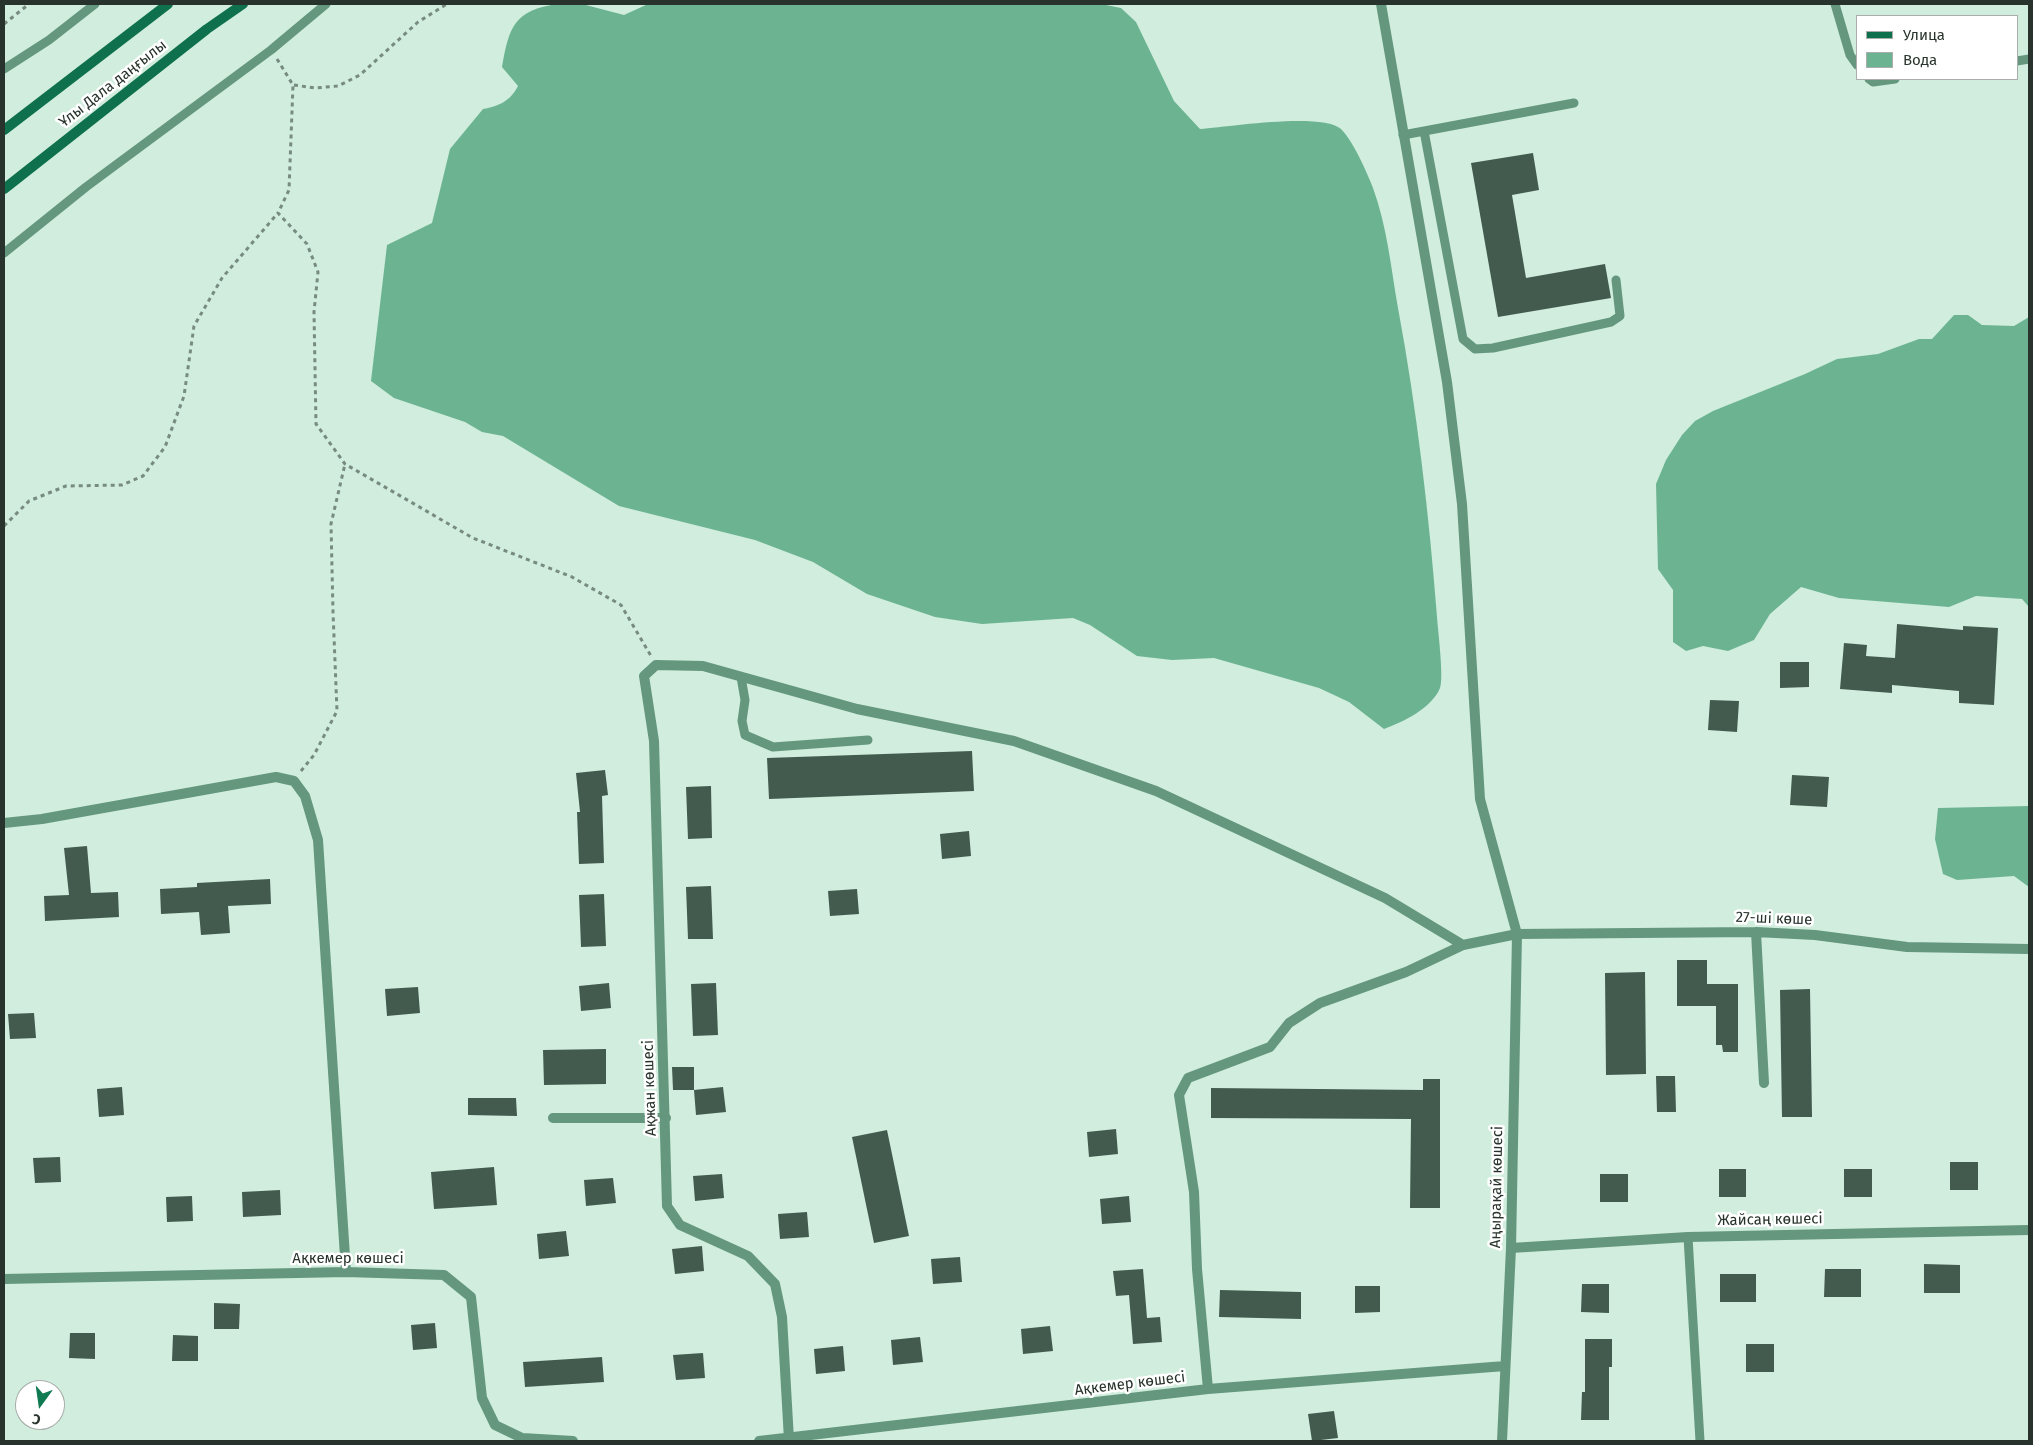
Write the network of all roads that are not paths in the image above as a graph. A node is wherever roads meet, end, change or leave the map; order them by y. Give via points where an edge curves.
1 (95, 4) edge
2 (168, 4) edge
3 (243, 4) edge
4 (326, 4) edge
5 (1381, 4) edge
6 (1835, 4) edge
7 (1856, 63) edge
8 (4, 69) edge
9 (1870, 80) edge
10 (1888, 80) edge
11 (1574, 103) dead end
12 (4, 130) edge
13 (1424, 130) junction
14 (1403, 134) junction
15 (4, 189) edge
16 (4, 253) edge
17 (1616, 280) dead end
18 (741, 676) junction
19 (868, 740) dead end
20 (4, 823) edge
21 (1756, 932) junction
22 (1517, 934) junction
23 (1463, 945) junction
24 (2029, 948) edge
25 (1764, 1083) dead end
26 (553, 1118) dead end
27 (666, 1118) junction
28 (2029, 1230) edge
29 (1688, 1237) junction
30 (1511, 1248) junction
31 (346, 1272) junction
32 (4, 1279) edge
33 (1505, 1366) junction
34 (1208, 1389) junction
35 (789, 1440) junction
36 (573, 1441) edge
37 (759, 1441) edge
38 (1502, 1441) edge
39 (1700, 1441) edge

1 - 8 lane via 49,40
2 - 12 main road, Ұлы Дала даңғылы
3 - 15 main road, Ұлы Дала даңғылы
4 - 16 lane via 271,50 86,187
5 - 14 street, Аңырақай көшесі
6 - 7 lane via 1850,55
9 - 10 lane
11 - 13 lane
13 - 14 lane
13 - 17 lane via 1463,339 1475,349 1493,348 1611,322 1620,316
14 - 22 street, Аңырақай көшесі via 1447,382 1462,504 1480,799
18 - 19 lane via 746,700 742,721 745,735 754,740 773,747
18 - 23 street via 857,709 1014,741 1156,791 1385,898
18 - 27 street, Ақжан көшесі via 703,666 656,665 644,676 654,741
20 - 31 street via 276,777 294,781 305,796 318,840
21 - 22 street, 27-ші көше
21 - 24 street, 27-ші көше via 1816,935 1907,946
21 - 25 street
22 - 23 street, 27-ші көше
22 - 30 street, Аңырақай көшесі
23 - 34 street, 27-ші көше via 1406,972 1320,1003 1288,1023 1270,1047 1188,1078 1182,1086 1179,1095 1194,1192
26 - 27 street
27 - 35 street, Ақжан көшесі via 667,1206 680,1225 748,1256 775,1284 782,1317
28 - 29 street, Жайсаң көшесі
29 - 30 street, Жайсаң көшесі
29 - 39 lane
30 - 33 street, Аңырақай көшесі
31 - 32 street, Ақкемер көшесі
31 - 36 street, Ақкемер көшесі via 444,1275 471,1296 482,1398 495,1425 522,1438
33 - 34 street, Ақкемер көшесі
33 - 38 street, Аңырақай көшесі
34 - 35 street, Ақкемер көшесі
35 - 37 street, Ақкемер көшесі

